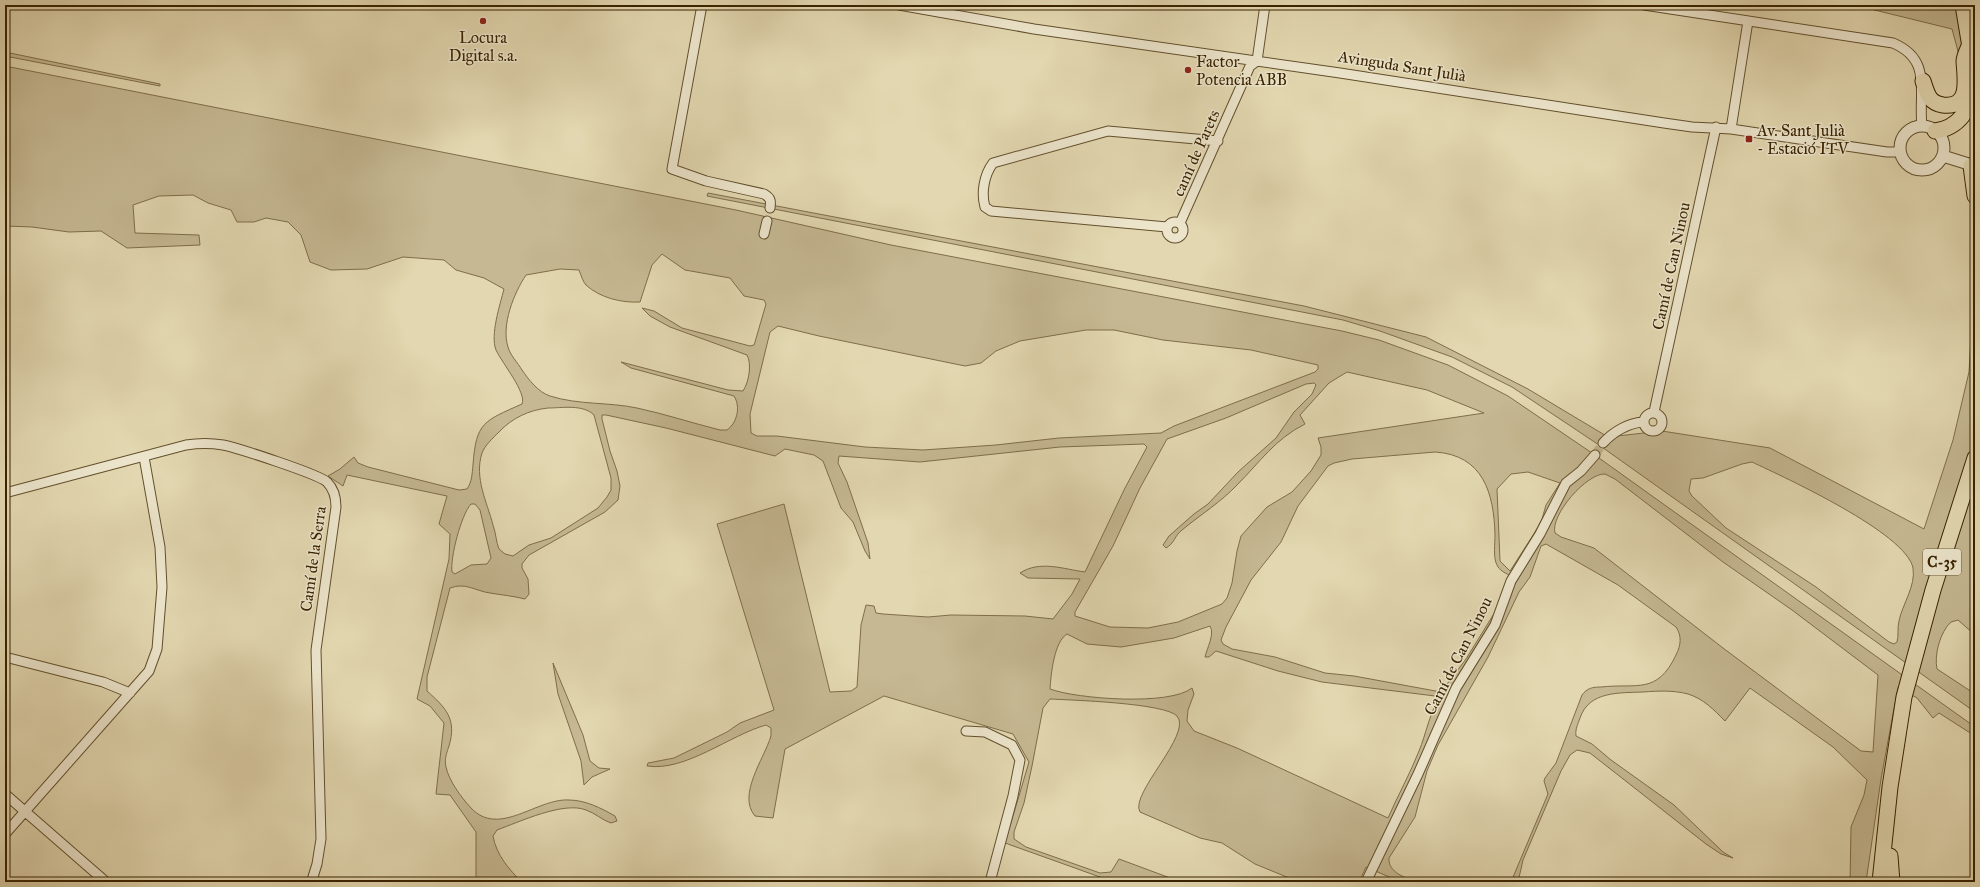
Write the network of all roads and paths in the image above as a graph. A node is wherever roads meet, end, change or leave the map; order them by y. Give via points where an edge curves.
1 (702, 5) edge
2 (899, 5) edge
3 (1265, 5) edge
4 (1644, 5) edge
5 (1963, 5) edge
6 (1748, 21) junction
7 (1257, 61) junction
8 (1971, 61) edge
9 (1923, 81) junction
10 (1716, 127) junction
11 (1929, 128) junction
12 (1732, 129) junction
13 (1218, 141) junction
14 (1900, 152) junction
15 (1943, 156) junction
16 (1973, 166) edge
17 (1975, 196) edge
18 (770, 208) dead end
19 (767, 221) dead end
20 (1180, 223) junction
21 (1167, 227) junction
22 (764, 234) dead end
23 (1654, 412) junction
24 (1643, 422) junction
25 (1603, 443) tunnel mouth
26 (1595, 455) tunnel mouth
27 (144, 457) junction
28 (1975, 458) edge
29 (1973, 469) edge
30 (5, 493) edge
31 (5, 657) edge
32 (130, 693) junction
33 (966, 731) dead end
34 (1890, 787) junction
35 (5, 794) edge
36 (25, 812) junction
37 (5, 834) edge
38 (312, 881) edge
39 (106, 882) edge
40 (990, 882) edge
41 (1366, 882) edge
42 (1874, 882) edge
43 (1880, 882) edge
44 (1892, 882) edge

1 - 18 street via 672,169 706,181 764,194 769,197
2 - 7 street, Avinguda Sant Julià via 1034,29
3 - 7 street, camí de Parets
4 - 6 street
5 - 8 highway
6 - 9 street via 1893,43 1913,58
6 - 12 street
7 - 10 street, Avinguda Sant Julià via 1664,123
7 - 13 street, camí de Parets via 1250,66
8 - 9 highway via 1964,93 1953,105 1938,104 1929,98
8 - 11 highway via 1971,91 1963,115 1954,125
9 - 11 street via 1920,112
10 - 12 street, Avinguda Sant Julià
10 - 23 street, Camí de Can Ninou
11 - 14 street via 1907,132 1901,141
11 - 15 street via 1944,145
12 - 14 street, Avinguda Sant Julià
13 - 20 street, camí de Parets
13 - 21 street via 1108,131 993,163 985,178 983,200 985,207 991,210
14 - 15 street via 1905,164 1923,171 1935,166
15 - 16 street
16 - 17 highway
19 - 22 street
20 - 21 street via 1172,222
20 - 21 street via 1183,232 1177,238 1168,235
23 - 24 street via 1647,414
23 - 24 street via 1660,415 1662,420 1659,429 1648,430
24 - 25 street via 1612,433
26 - 41 street, Camí de Can Ninou via 1582,471 1566,483 1540,534 1511,581 1494,626 1456,688
27 - 30 street, Camí de la Serra
27 - 32 street via 160,547 160,623 150,672
27 - 38 street, Camí de la Serra via 192,444 225,445 320,478 330,486 336,498 316,650 321,839 318,864
28 - 29 highway, C-35
29 - 34 highway, C-35 via 1915,652 1904,697
31 - 32 street via 103,682
32 - 36 street
33 - 40 street via 985,732 1012,745 1020,760
34 - 42 highway via 1877,849
34 - 43 highway, C-35
34 - 44 highway
35 - 36 street
36 - 37 street
36 - 39 street

